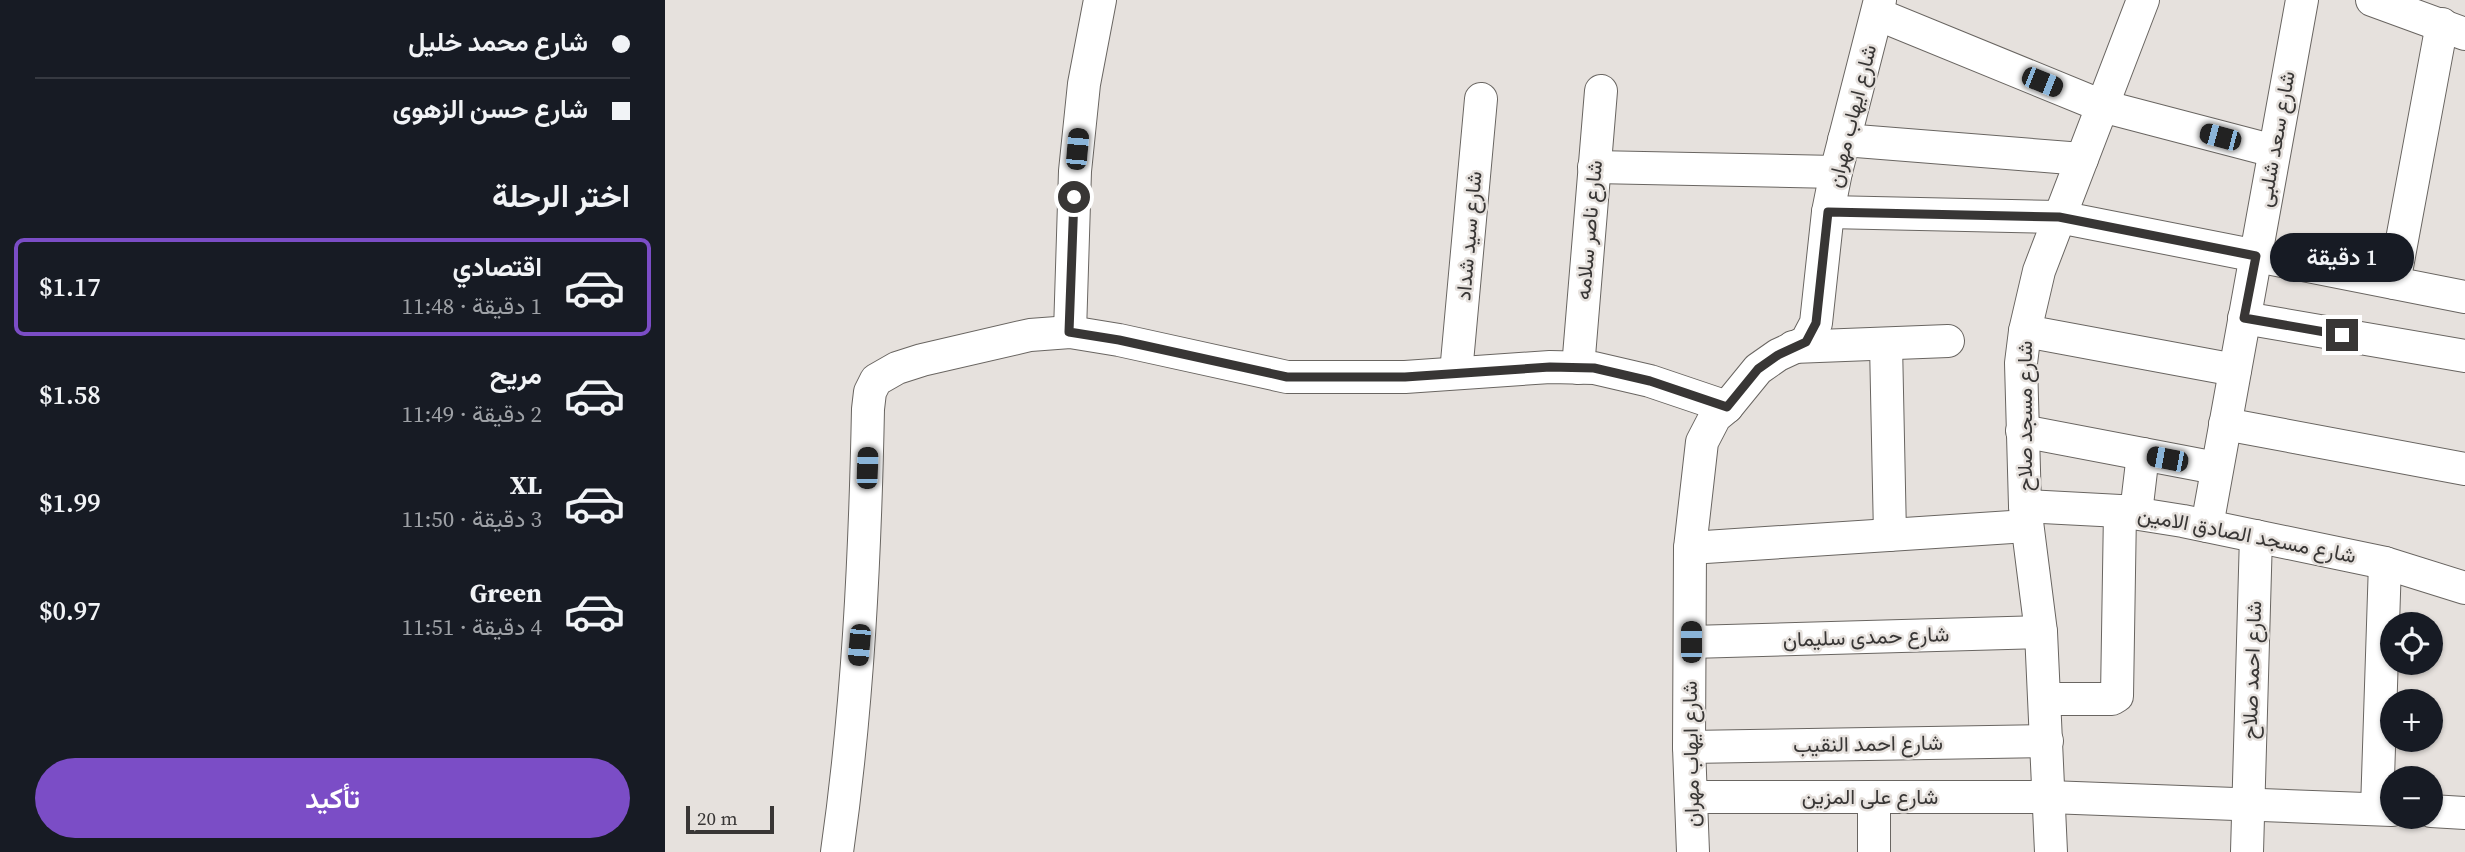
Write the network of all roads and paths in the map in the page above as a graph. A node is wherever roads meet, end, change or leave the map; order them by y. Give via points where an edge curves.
1 (1100, 0) edge
2 (2143, 0) edge
3 (2302, 0) edge
4 (2372, 0) edge
5 (1879, 7) edge
6 (2453, 29) edge
7 (1601, 91) dead end
8 (1481, 99) dead end
9 (2102, 106) junction
10 (1845, 140) junction
11 (2274, 152) junction
12 (2081, 159) junction
13 (1594, 167) junction
14 (1836, 172) junction
15 (1828, 212) junction
16 (2059, 217) junction
17 (2256, 256) junction
18 (2394, 283) junction
19 (2465, 297) edge
20 (2244, 318) junction
21 (2025, 331) junction
22 (1069, 332) junction
23 (1948, 341) dead end
24 (1886, 344) junction
25 (1793, 348) junction
26 (2465, 356) edge
27 (1579, 368) junction
28 (2235, 370) junction
29 (1456, 373) junction
30 (1727, 407) junction
31 (2225, 424) junction
32 (2022, 431) junction
33 (2143, 454) junction
34 (2216, 468) junction
35 (2465, 470) edge
36 (2128, 512) junction
37 (2026, 516) junction
38 (2207, 526) junction
39 (1890, 535) junction
40 (2256, 536) junction
41 (1690, 548) junction
42 (2385, 563) junction
43 (2465, 588) edge
44 (2041, 632) junction
45 (1691, 642) junction
46 (2045, 699) junction
47 (2047, 741) junction
48 (1689, 747) junction
49 (2385, 766) edge
50 (1691, 797) junction
51 (1874, 797) junction
52 (2049, 797) junction
53 (2248, 805) junction
54 (2380, 810) edge
55 (2443, 812) edge
56 (2465, 813) edge
57 (837, 852) edge
58 (1693, 852) edge
59 (1874, 852) edge
60 (2051, 852) edge
61 (2247, 852) edge

1 - 22 street via 1084,84 1075,171
2 - 9 street, شارع مسجد صلاح
3 - 11 street, شارع سعد شلبى
4 - 6 street
5 - 9 street
5 - 10 street, شارع ايهاب مهران
6 - 18 street
7 - 13 street, شارع ناصر سلامه
8 - 29 street, شارع سيد شداد
9 - 11 street
9 - 12 street, شارع مسجد صلاح
10 - 12 street
10 - 14 street, شارع ايهاب مهران
11 - 17 street, شارع سعد شلبى
12 - 16 street, شارع مسجد صلاح
13 - 14 street
13 - 27 street, شارع ناصر سلامه
14 - 15 street, شارع ايهاب مهران
15 - 16 street
15 - 25 street, شارع ايهاب مهران via 1816,323 1806,342
16 - 17 street
16 - 21 street, شارع مسجد صلاح via 2039,271
17 - 18 street
17 - 20 street, شارع سعد شلبى
18 - 19 street
20 - 26 street
20 - 28 street, شارع سعد شلبى
21 - 28 street
21 - 32 street, شارع مسجد صلاح
22 - 29 street via 1287,377
22 - 57 street via 1030,335 922,360 876,380 870,392 861,622
23 - 24 street
24 - 25 street
24 - 39 street
25 - 30 street, شارع ايهاب مهران via 1758,369
27 - 29 street
27 - 30 street via 1650,381
28 - 31 street, شارع سعد شلبى
30 - 41 street, شارع ايهاب مهران via 1715,417 1702,442
31 - 34 street, شارع سعد شلبى
31 - 35 street
32 - 33 street
32 - 37 street, شارع مسجد صلاح
33 - 34 street
33 - 36 street
34 - 38 street, شارع سعد شلبى
36 - 37 street, شارع مسجد الصادق الامين
36 - 38 street, شارع مسجد الصادق الامين
36 - 46 street via 2117,696
37 - 39 street, شارع مسجد الصادق الامين
37 - 44 street, شارع مسجد صلاح
38 - 40 street, شارع مسجد الصادق الامين
39 - 41 street, شارع مسجد الصادق الامين
40 - 42 street, شارع مسجد الصادق الامين
40 - 53 street, شارع احمد صلاح
41 - 45 street, شارع ايهاب مهران
42 - 43 street, شارع مسجد الصادق الامين
42 - 49 street
44 - 45 street, شارع حمدى سليمان
44 - 46 street, شارع مسجد صلاح
45 - 48 street, شارع ايهاب مهران
46 - 47 street, شارع مسجد صلاح
47 - 48 street, شارع احمد النقيب
47 - 52 street, شارع مسجد صلاح
48 - 50 street, شارع ايهاب مهران
50 - 51 street, شارع على المزين
50 - 58 street, شارع ايهاب مهران
51 - 52 street, شارع على المزين
51 - 59 street
52 - 53 street
52 - 60 street, شارع مسجد صلاح
53 - 54 street
53 - 61 street, شارع احمد صلاح
55 - 56 street

